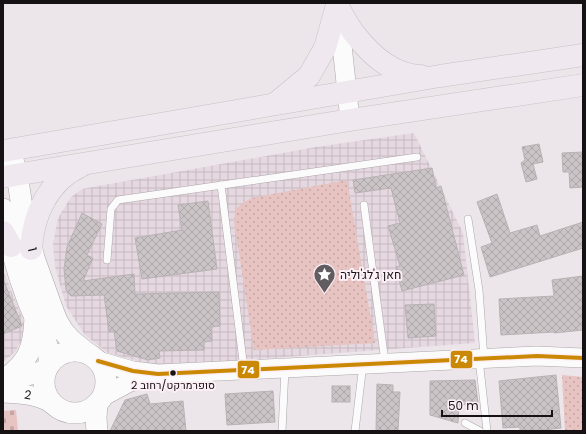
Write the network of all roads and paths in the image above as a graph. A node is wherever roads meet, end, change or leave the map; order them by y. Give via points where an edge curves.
1 (337, 4) edge
2 (583, 55) edge
3 (440, 76) junction
4 (583, 85) edge
5 (346, 93) junction
6 (275, 104) junction
7 (350, 120) junction
8 (418, 157) dead end
9 (88, 162) junction
10 (7, 164) edge
11 (221, 185) junction
12 (364, 205) dead end
13 (3, 209) edge
14 (468, 219) dead end
15 (15, 242) edge
16 (107, 260) dead end
17 (35, 316) junction
18 (92, 357) junction
19 (482, 358) junction
20 (583, 358) edge
21 (385, 363) junction
22 (363, 364) junction
23 (47, 367) junction
24 (285, 368) junction
25 (244, 370) junction
26 (158, 374) junction
27 (3, 380) edge
28 (3, 385) edge
29 (3, 393) edge
30 (100, 400) junction
31 (58, 408) junction
32 (465, 423) dead end
33 (79, 431) edge
34 (97, 431) edge
35 (282, 431) edge
36 (355, 431) edge
37 (480, 431) edge
38 (487, 431) edge

1 - 3 main road via 356,37 392,69 414,76
1 - 5 street
1 - 6 main road via 325,48 309,76
2 - 3 main road
3 - 5 main road
4 - 7 main road
5 - 6 main road
5 - 7 street
6 - 10 main road
7 - 9 main road
8 - 11 lane
9 - 10 main road
9 - 15 main road via 66,174 56,184 45,199 32,232
10 - 15 main road, 1 via 22,207
11 - 16 lane via 118,200 111,209
11 - 25 lane
12 - 21 lane
13 - 15 main road, 1
14 - 19 lane via 479,290
15 - 17 main road, 1 via 28,302
15 - 18 main road, 1 via 45,291 57,321 71,340
17 - 23 main road, 1 via 48,350
17 - 27 main road via 30,352 20,366
18 - 23 main road via 79,351 70,351 54,358
18 - 26 street via 133,371
18 - 30 main road via 104,372 106,382
19 - 20 street
19 - 21 street
19 - 38 lane
21 - 22 street
22 - 24 street
22 - 36 lane
23 - 28 street, 2
23 - 31 main road via 43,384 46,395
24 - 25 street
24 - 35 lane
25 - 26 street
26 - 30 street via 128,383
29 - 31 street, 2 via 45,399
30 - 31 main road via 92,408 77,414
30 - 34 main road via 96,418
31 - 33 main road via 72,419
32 - 37 lane

